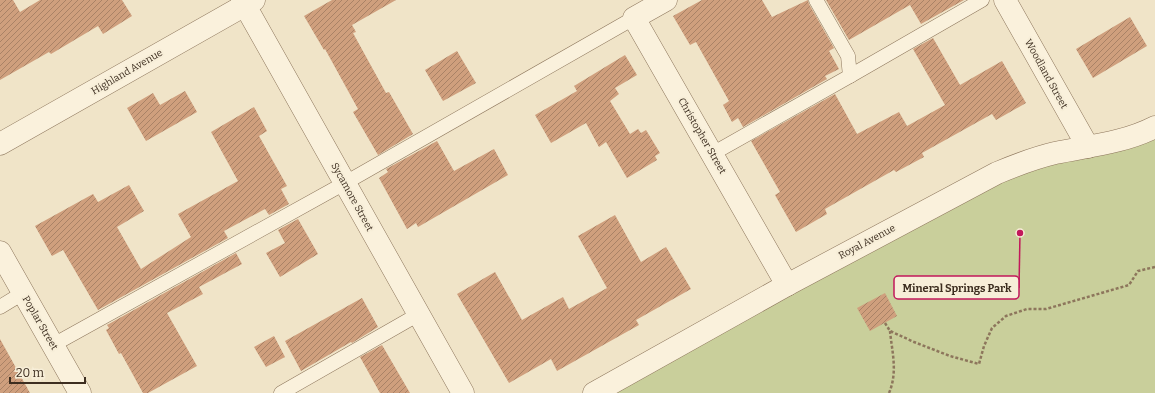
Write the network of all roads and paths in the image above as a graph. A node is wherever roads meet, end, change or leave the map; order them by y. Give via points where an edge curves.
1 (666, 0) edge
2 (816, 0) edge
3 (982, 0) edge
4 (1005, 0) edge
5 (247, 2) edge
6 (634, 18) junction
7 (850, 76) junction
8 (1155, 127) edge
9 (0, 144) edge
10 (1088, 147) junction
11 (712, 154) junction
12 (345, 183) junction
13 (0, 252) edge
14 (1155, 267) edge
15 (787, 285) junction
16 (23, 293) junction
17 (0, 306) edge
18 (419, 314) junction
19 (885, 323) dead end
20 (890, 331) junction
21 (53, 345) junction
22 (80, 393) edge
23 (281, 393) edge
24 (463, 393) edge
25 (594, 393) edge
26 (889, 393) edge

1 - 6 street
2 - 7 lane via 848,56
3 - 7 lane
4 - 10 street, Woodland Street
5 - 9 street, Highland Avenue
5 - 12 street, Sycamore Street
6 - 11 street, Christopher Street
6 - 12 lane
7 - 11 lane
8 - 10 street, Royal Avenue via 1124,139
10 - 15 street, Royal Avenue via 1034,158 997,173
11 - 15 street, Christopher Street
12 - 18 street, Sycamore Street
12 - 21 lane
13 - 16 street, Poplar Street
14 - 20 path via 1138,271 1129,285 1046,309 1027,309 1006,316 992,328 979,364 950,356
15 - 25 street, Royal Avenue
16 - 17 lane
16 - 21 street, Poplar Street
18 - 23 lane
18 - 24 street, Sycamore Street
19 - 20 path
20 - 26 path via 894,370
21 - 22 street, Poplar Street

